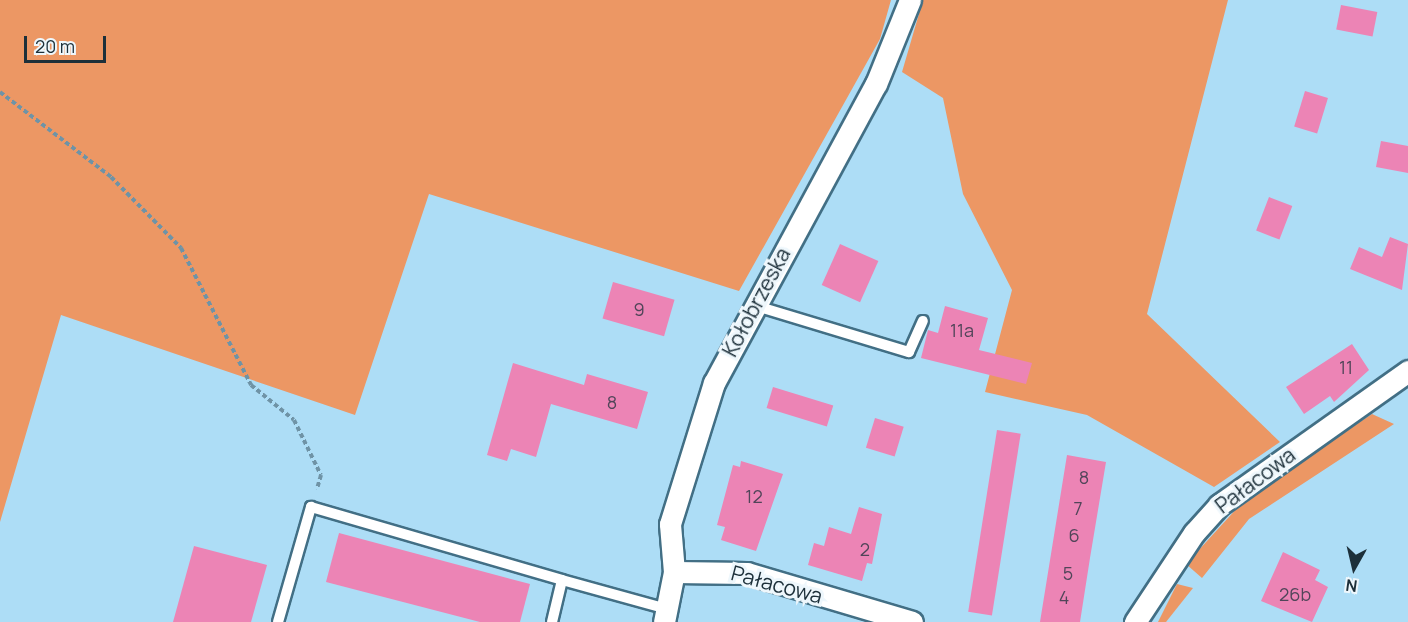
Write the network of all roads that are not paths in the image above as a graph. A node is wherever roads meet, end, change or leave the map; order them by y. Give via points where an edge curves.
1 (910, 0) edge
2 (753, 305) junction
3 (923, 321) dead end
4 (1408, 371) edge
5 (674, 572) junction
6 (562, 580) junction
7 (665, 616) edge
8 (278, 622) edge
9 (552, 622) edge
10 (912, 622) edge
11 (1135, 622) edge

1 - 2 street, Kołobrzeska via 876,84
2 - 3 lane via 909,352
2 - 5 street, Kołobrzeska via 714,383 678,490 670,524
4 - 11 street, Pałacowa via 1219,505 1194,533
5 - 7 street, Kołobrzeska
5 - 10 street, Pałacowa via 747,573
6 - 7 lane
6 - 8 lane via 311,507
6 - 9 lane

